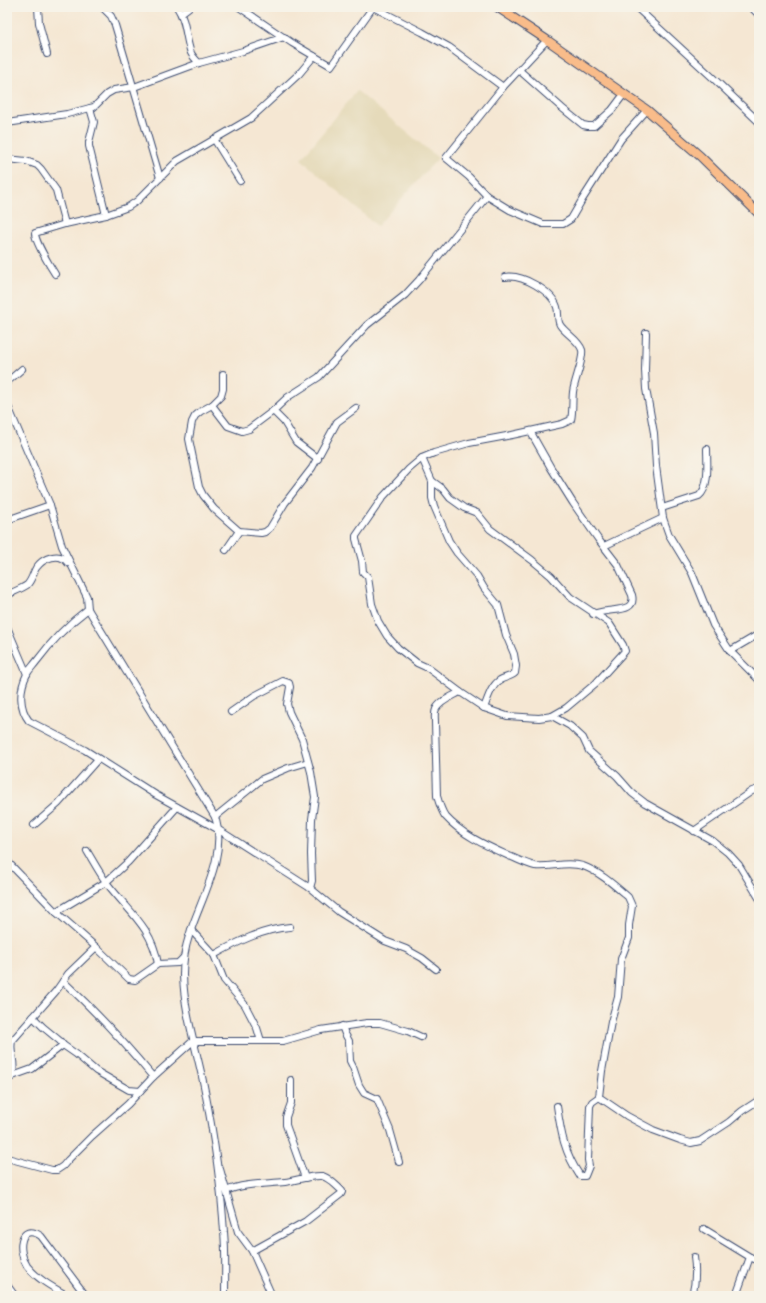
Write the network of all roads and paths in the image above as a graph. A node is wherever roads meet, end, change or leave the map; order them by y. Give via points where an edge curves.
1 (38, 7) edge
2 (102, 7) edge
3 (177, 7) edge
4 (189, 7) edge
5 (239, 7) edge
6 (373, 7) edge
7 (497, 7) edge
8 (636, 7) edge
9 (752, 8) edge
10 (181, 13) junction
11 (759, 15) edge
12 (284, 37) junction
13 (547, 40) junction
14 (47, 54) dead end
15 (314, 56) junction
16 (199, 63) junction
17 (519, 70) junction
18 (134, 87) junction
19 (503, 87) junction
20 (624, 94) junction
21 (90, 108) junction
22 (647, 110) junction
23 (759, 122) edge
24 (7, 123) edge
25 (214, 139) junction
26 (7, 159) edge
27 (160, 178) junction
28 (240, 181) dead end
29 (487, 196) junction
30 (759, 214) edge
31 (106, 215) junction
32 (65, 224) junction
33 (55, 274) dead end
34 (505, 277) dead end
35 (646, 333) dead end
36 (22, 369) dead end
37 (223, 374) dead end
38 (7, 382) edge
39 (7, 404) edge
40 (212, 405) junction
41 (356, 408) dead end
42 (274, 411) junction
43 (530, 431) junction
44 (707, 449) dead end
45 (422, 458) junction
46 (318, 459) junction
47 (432, 481) junction
48 (50, 505) junction
49 (662, 508) junction
50 (663, 518) junction
51 (7, 520) edge
52 (239, 531) junction
53 (604, 546) junction
54 (226, 550) dead end
55 (73, 569) junction
56 (7, 595) edge
57 (88, 609) junction
58 (593, 614) junction
59 (7, 627) edge
60 (759, 634) edge
61 (730, 651) junction
62 (27, 674) junction
63 (759, 680) edge
64 (460, 692) junction
65 (484, 708) junction
66 (231, 712) dead end
67 (552, 716) junction
68 (98, 759) junction
69 (308, 762) junction
70 (759, 789) edge
71 (177, 807) junction
72 (215, 817) junction
73 (34, 825) dead end
74 (218, 830) junction
75 (694, 831) junction
76 (87, 851) dead end
77 (7, 861) edge
78 (106, 882) junction
79 (310, 888) junction
80 (759, 898) edge
81 (56, 912) junction
82 (290, 927) dead end
83 (191, 930) junction
84 (96, 947) junction
85 (214, 955) junction
86 (184, 957) junction
87 (158, 964) junction
88 (436, 969) dead end
89 (63, 981) junction
90 (33, 1017) junction
91 (342, 1026) junction
92 (422, 1036) dead end
93 (193, 1041) junction
94 (261, 1041) junction
95 (63, 1045) junction
96 (153, 1077) junction
97 (10, 1078) edge
98 (291, 1080) dead end
99 (140, 1091) junction
100 (599, 1097) junction
101 (759, 1100) edge
102 (557, 1106) dead end
103 (216, 1154) junction
104 (7, 1158) edge
105 (399, 1162) dead end
106 (305, 1178) junction
107 (226, 1191) junction
108 (704, 1229) dead end
109 (224, 1232) junction
110 (238, 1232) junction
111 (252, 1251) junction
112 (694, 1257) dead end
113 (750, 1257) junction
114 (759, 1261) edge
115 (7, 1285) edge
116 (15, 1296) edge
117 (68, 1296) edge
118 (86, 1296) edge
119 (225, 1296) edge
120 (272, 1296) edge
121 (692, 1296) edge
122 (736, 1296) edge

1 - 14 street via 39,23
2 - 18 street via 111,16
3 - 10 street
4 - 10 street
5 - 12 street
6 - 15 street via 331,66
6 - 19 street via 449,47
7 - 13 main road
8 - 23 street
9 - 11 street
10 - 16 street via 191,54
12 - 15 street
12 - 16 street
13 - 17 street
13 - 20 main road
15 - 25 street via 299,74 251,118
16 - 18 street
17 - 19 street
17 - 20 street via 583,125 594,126 612,110
18 - 21 street via 114,90
18 - 27 street
19 - 29 street via 446,158
20 - 22 main road
21 - 24 street
21 - 31 street via 94,122 89,146
22 - 29 street via 621,139 571,219 563,224 543,224 510,210
22 - 30 main road via 700,156
25 - 27 street via 177,161
25 - 28 street
26 - 32 street via 26,161 41,169 56,190
27 - 31 street via 137,201 123,210
29 - 42 street via 405,295 367,325 319,377 288,397
31 - 32 street
32 - 33 street via 35,233
34 - 43 street via 523,279 549,293 558,308 559,324 582,350 573,392 571,420
35 - 49 street via 646,389 654,433
36 - 38 street
37 - 40 street via 221,396
39 - 48 street
40 - 42 street via 228,426 242,431 249,429
40 - 52 street via 195,416 190,433 198,483 203,495 214,509
41 - 46 street via 337,422
42 - 46 street via 296,442
43 - 45 street via 464,444
43 - 53 street via 573,503
44 - 49 street via 706,487 702,493
45 - 47 street
45 - 64 street via 383,497 358,532 356,539 363,572 368,577 372,604 387,636 417,663 428,668
46 - 52 street via 268,530 261,533
47 - 58 street via 454,501 477,513 490,529 532,560 570,597
47 - 65 street via 434,506 449,541 498,605 514,654 515,673 496,683
48 - 51 street
48 - 55 street via 62,546
49 - 50 street
50 - 53 street
50 - 61 street via 669,535 692,573 713,625
52 - 54 street
53 - 58 street via 618,565 633,600 632,604 623,609
55 - 56 street via 66,560 54,556 39,566 27,585
55 - 57 street via 87,597
57 - 62 street via 61,633
57 - 72 street
58 - 67 street via 609,623 625,650 596,683
59 - 62 street
60 - 61 street
61 - 63 street
62 - 68 street via 21,701 30,721
64 - 65 street
64 - 100 street via 444,701 436,708 435,713 437,796 445,815 465,833 526,863 535,866 583,866 628,897 631,902 629,938 621,959 618,997 607,1043
65 - 67 street via 507,716
66 - 69 street via 264,690 283,681 289,683 288,712 302,740
67 - 75 street via 577,732 589,751 632,793
68 - 71 street
68 - 73 street via 58,804
69 - 72 street via 262,778
69 - 79 street via 315,797
70 - 75 street via 752,791
71 - 74 street
71 - 78 street via 128,862
72 - 74 street
74 - 79 street
74 - 83 street via 213,870
75 - 80 street via 728,853 739,865
76 - 78 street
77 - 81 street
78 - 81 street
78 - 87 street via 144,927 156,952
79 - 88 street via 339,912 385,941 422,958
81 - 84 street
82 - 85 street via 244,939
83 - 85 street
83 - 86 street
84 - 87 street via 132,981
84 - 89 street
85 - 94 street via 224,980 245,1005
86 - 87 street via 178,963
86 - 93 street via 184,993
89 - 90 street
89 - 96 street via 121,1039
90 - 95 street
90 - 97 street via 12,1041 15,1066
91 - 92 street via 380,1023
91 - 94 street via 283,1042
91 - 105 street via 349,1041 350,1061 359,1085 364,1093 377,1099 390,1130
93 - 94 street
93 - 96 street
93 - 103 street
95 - 97 street via 32,1069
95 - 99 street via 96,1070 129,1090
96 - 99 street
98 - 106 street via 291,1103 286,1125
99 - 104 street via 57,1170
100 - 101 street via 653,1130 691,1143 700,1141
100 - 102 street via 590,1106 589,1166 585,1176 580,1176 565,1147
103 - 107 street
103 - 109 street
106 - 107 street
106 - 111 street via 322,1176 342,1192 306,1222
107 - 110 street
108 - 113 street
109 - 110 street
109 - 119 street
110 - 111 street
111 - 120 street
112 - 121 street via 696,1273
113 - 114 street
113 - 122 street
115 - 116 street
117 - 118 street via 55,1289 27,1265 20,1248 21,1242 30,1232 41,1236

